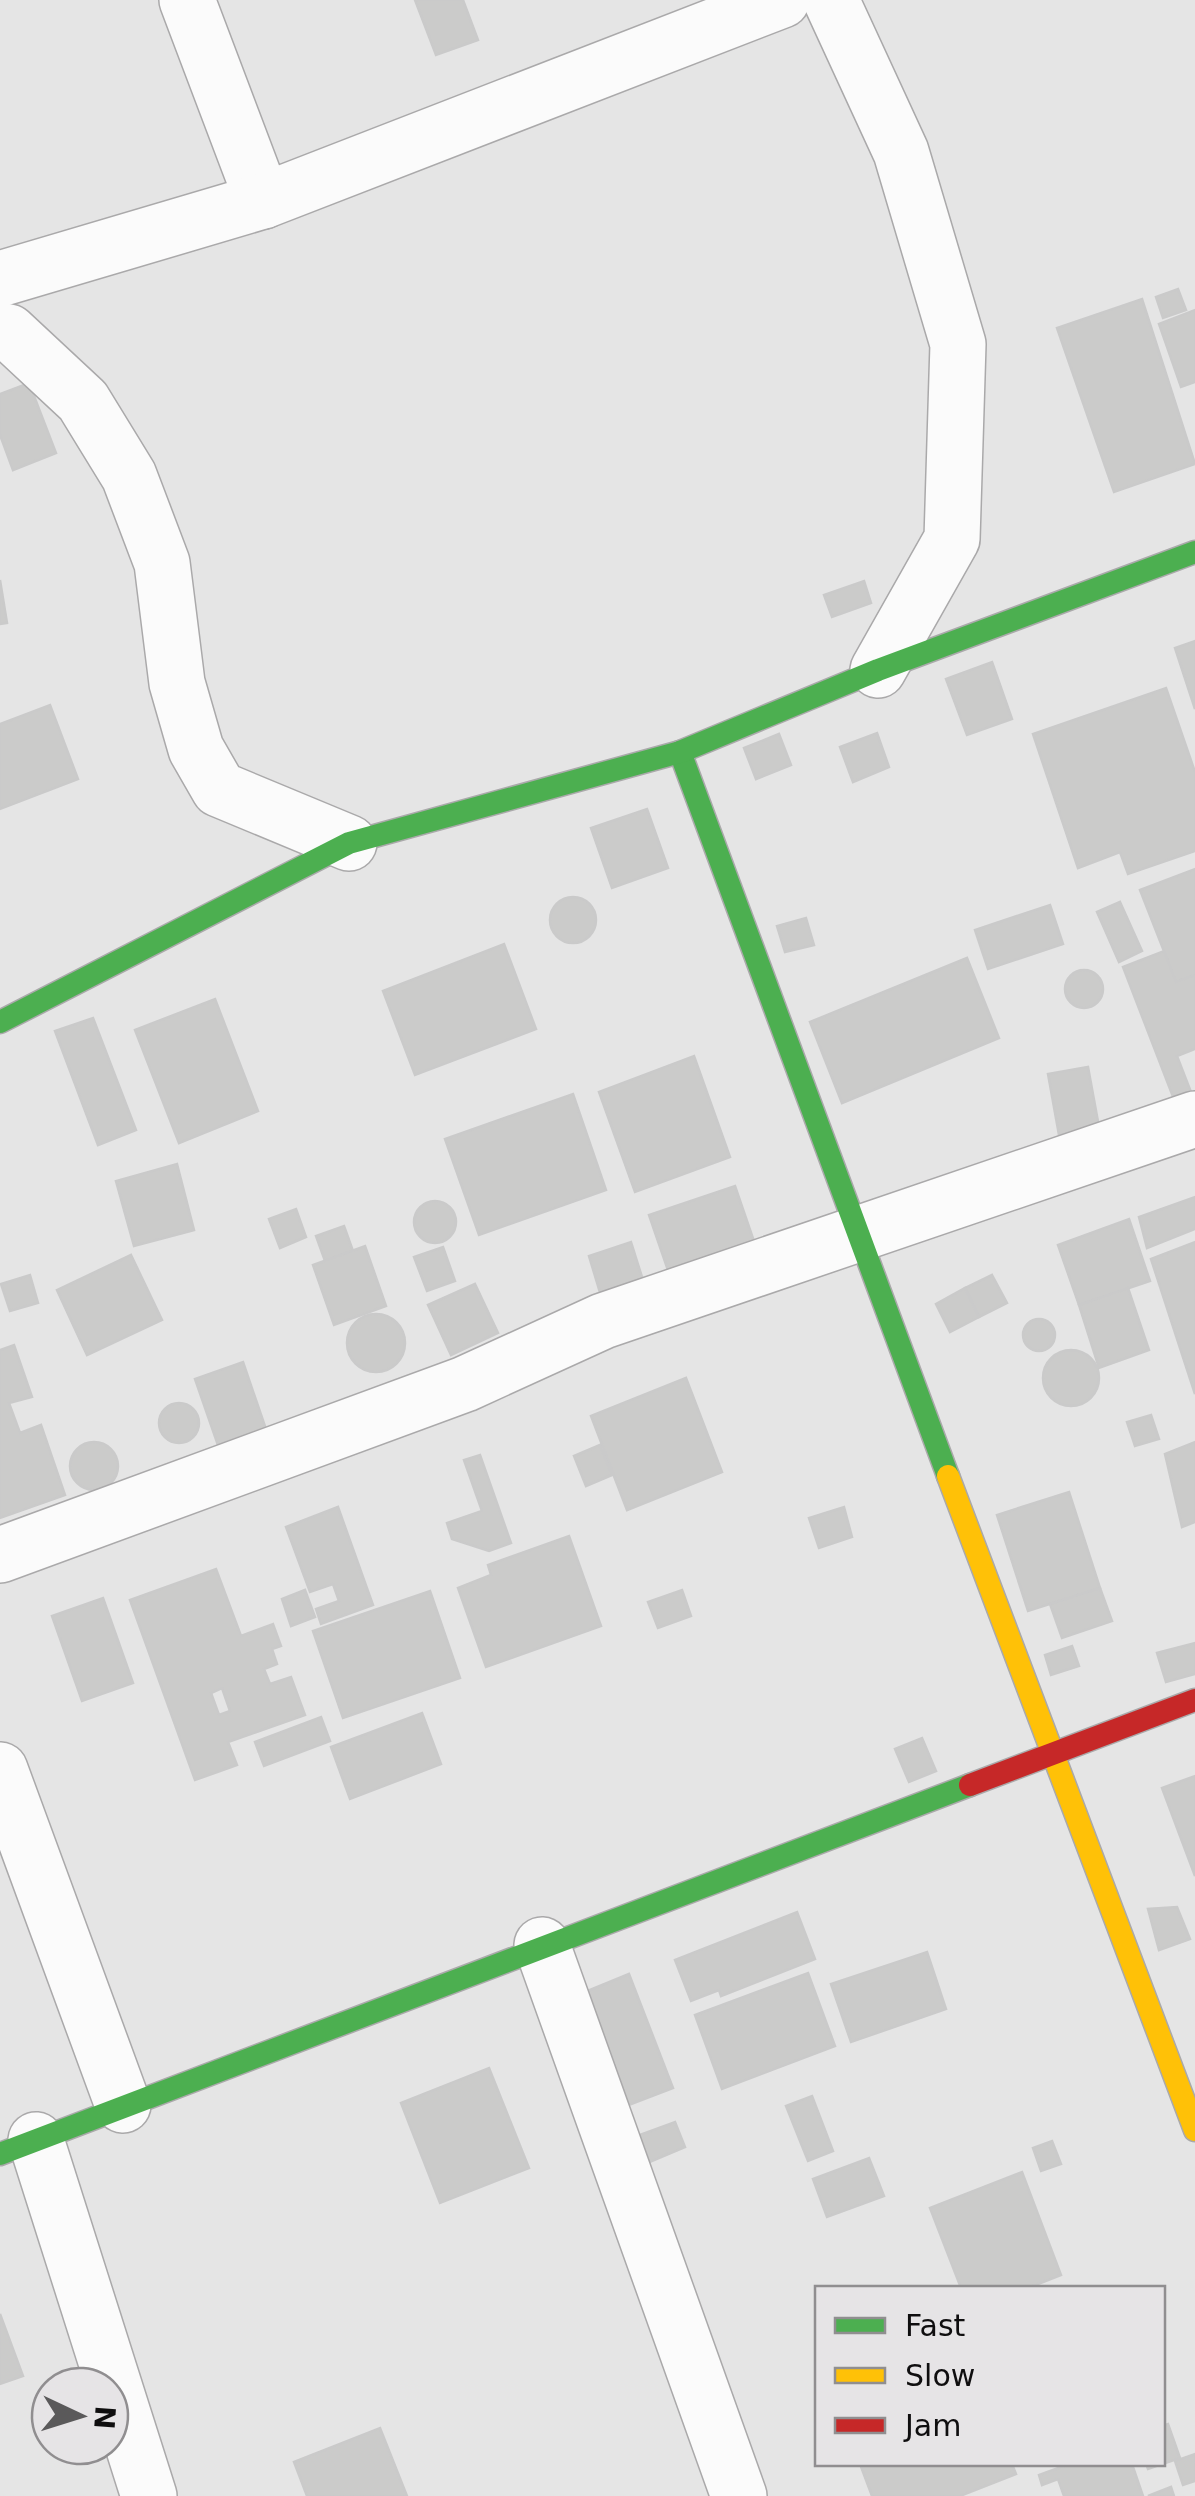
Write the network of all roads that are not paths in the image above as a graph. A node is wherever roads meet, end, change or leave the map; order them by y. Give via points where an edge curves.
1 (187, 0) edge
2 (782, 0) edge
3 (832, 0) edge
4 (263, 202) junction
5 (0, 279) edge
6 (0, 330) edge
7 (1195, 552) edge
8 (878, 670) junction
9 (680, 752) junction
10 (349, 843) junction
11 (0, 1022) edge
12 (1195, 1118) edge
13 (857, 1236) junction
14 (0, 1555) edge
15 (1195, 1700) edge
16 (1051, 1754) junction
17 (0, 1770) edge
18 (542, 1945) junction
19 (123, 2105) junction
20 (1195, 2130) edge
21 (18, 2147) edge
22 (149, 2496) edge
23 (738, 2496) edge

1 - 4 street
2 - 4 street
3 - 8 street via 901,152 958,344 952,538
4 - 5 street
6 - 10 street via 84,401 130,476 162,563 177,683 191,732 219,788
7 - 8 street
8 - 9 street
9 - 10 street
9 - 13 street
10 - 11 street
12 - 13 street
13 - 14 street via 603,1321 465,1384
13 - 16 street
15 - 16 street
16 - 18 street
16 - 20 street
17 - 19 street
18 - 19 street
18 - 23 street
19 - 21 street
21 - 22 street

